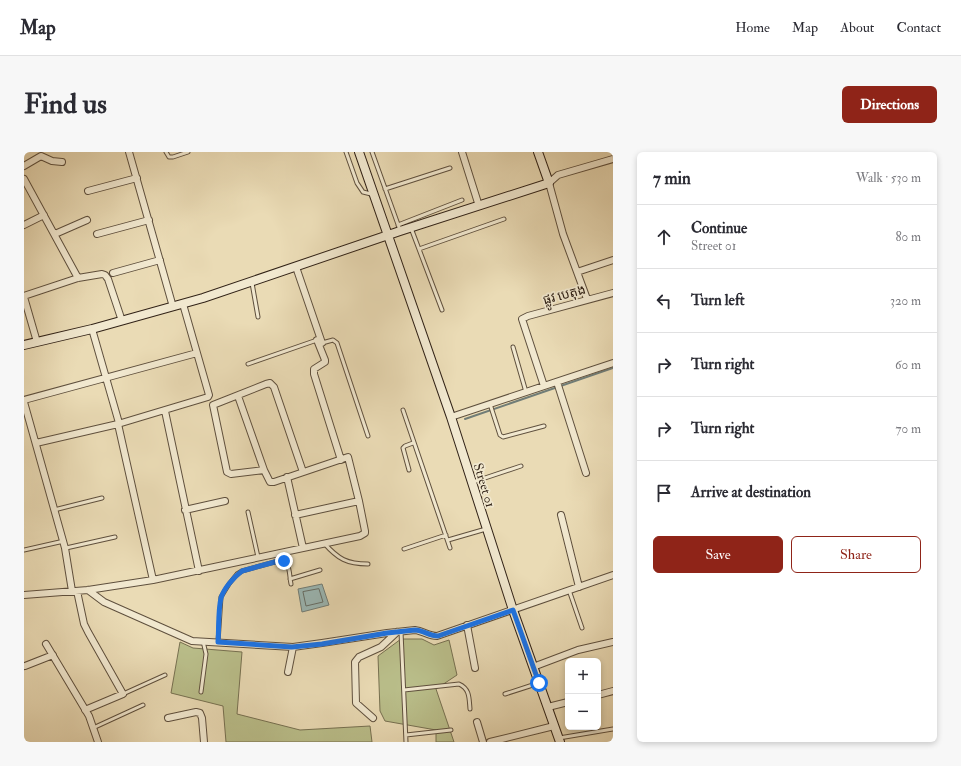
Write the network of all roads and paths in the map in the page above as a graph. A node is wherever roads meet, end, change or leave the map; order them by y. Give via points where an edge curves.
1 (129, 152) edge
2 (166, 152) edge
3 (188, 152) edge
4 (346, 152) edge
5 (359, 152) edge
6 (377, 152) edge
7 (462, 152) edge
8 (538, 152) edge
9 (372, 153) edge
10 (613, 159) edge
11 (62, 162) dead end
12 (24, 166) edge
13 (450, 168) dead end
14 (137, 178) junction
15 (24, 180) edge
16 (548, 183) junction
17 (385, 189) junction
18 (88, 191) dead end
19 (373, 194) junction
20 (462, 200) dead end
21 (479, 206) junction
22 (44, 215) junction
23 (504, 219) dead end
24 (88, 220) dead end
25 (149, 220) junction
26 (24, 225) edge
27 (399, 228) junction
28 (411, 228) junction
29 (55, 234) junction
30 (97, 234) dead end
31 (387, 236) junction
32 (419, 249) junction
33 (160, 260) junction
34 (613, 260) edge
35 (296, 267) junction
36 (577, 272) junction
37 (113, 273) dead end
38 (78, 278) junction
39 (252, 282) junction
40 (613, 293) edge
41 (24, 296) edge
42 (587, 299) junction
43 (183, 304) junction
44 (173, 307) junction
45 (442, 310) dead end
46 (258, 317) dead end
47 (122, 321) junction
48 (92, 329) junction
49 (320, 340) junction
50 (37, 342) junction
51 (24, 345) edge
52 (513, 347) dead end
53 (197, 353) junction
54 (248, 364) dead end
55 (612, 365) edge
56 (106, 377) junction
57 (544, 386) junction
58 (559, 386) junction
59 (526, 392) junction
60 (238, 396) junction
61 (24, 401) edge
62 (491, 406) junction
63 (403, 410) dead end
64 (166, 411) junction
65 (451, 417) junction
66 (119, 424) junction
67 (544, 426) dead end
68 (368, 436) dead end
69 (36, 443) junction
70 (413, 443) junction
71 (341, 460) junction
72 (521, 466) dead end
73 (264, 470) junction
74 (409, 470) dead end
75 (303, 472) junction
76 (586, 473) dead end
77 (287, 478) junction
78 (472, 482) junction
79 (102, 498) dead end
80 (359, 500) junction
81 (225, 501) dead end
82 (54, 510) junction
83 (185, 510) junction
84 (248, 512) dead end
85 (295, 515) junction
86 (560, 515) dead end
87 (486, 529) junction
88 (446, 535) junction
89 (115, 537) dead end
90 (448, 540) junction
91 (324, 543) junction
92 (65, 544) junction
93 (302, 548) junction
94 (450, 548) dead end
95 (404, 549) dead end
96 (24, 550) edge
97 (258, 557) junction
98 (368, 564) dead end
99 (320, 570) dead end
100 (199, 571) junction
101 (613, 575) edge
102 (290, 579) junction
103 (153, 580) junction
104 (291, 584) dead end
105 (579, 587) junction
106 (88, 590) junction
107 (569, 590) junction
108 (74, 591) junction
109 (24, 595) edge
110 (513, 610) junction
111 (467, 625) junction
112 (582, 628) dead end
113 (399, 632) junction
114 (203, 641) junction
115 (218, 642) junction
116 (613, 642) edge
117 (46, 644) dead end
118 (292, 647) junction
119 (53, 655) junction
120 (25, 666) edge
121 (533, 667) junction
122 (475, 668) dead end
123 (288, 672) dead end
124 (165, 675) dead end
125 (539, 683) junction
126 (404, 690) junction
127 (613, 691) edge
128 (201, 692) dead end
129 (124, 694) junction
130 (505, 694) dead end
131 (601, 694) edge
132 (565, 703) edge
133 (143, 705) dead end
134 (548, 707) junction
135 (470, 709) dead end
136 (85, 710) junction
137 (168, 718) dead end
138 (372, 718) dead end
139 (477, 722) dead end
140 (554, 726) junction
141 (93, 728) junction
142 (613, 729) edge
143 (451, 730) dead end
144 (406, 735) junction
145 (559, 740) edge
146 (98, 742) edge
147 (204, 742) edge
148 (406, 742) edge
149 (484, 742) edge
150 (490, 742) edge

1 - 14 street
2 - 3 lane via 173,158
4 - 19 lane via 357,183 363,192
5 - 19 street, Street 01
6 - 9 lane
7 - 21 street
8 - 16 street
9 - 17 lane
10 - 16 street via 558,175
11 - 12 street via 41,156
13 - 17 lane
14 - 18 street
14 - 25 street
15 - 22 street
16 - 21 street
16 - 36 street
17 - 27 lane
19 - 31 street, Street 01
20 - 27 lane
21 - 28 street
22 - 26 street
22 - 29 street
23 - 32 lane
24 - 29 street
25 - 30 street
25 - 33 street
27 - 28 street
27 - 31 street
28 - 32 lane
29 - 38 street
31 - 35 street
31 - 65 street, Street 01
32 - 45 lane
33 - 37 street
33 - 44 street
34 - 36 street
35 - 39 street
35 - 49 street
36 - 42 street
38 - 41 street
38 - 47 street via 105,275
39 - 43 street
39 - 46 lane
40 - 42 street, ផ្លូវ បេតុង
41 - 50 street
42 - 57 street, ផ្លូវ បេតុង via 522,318
43 - 44 street
43 - 53 street
44 - 47 street
47 - 48 street
48 - 50 street
48 - 56 street
49 - 54 lane
49 - 68 lane via 333,340 338,343
49 - 71 street via 325,360 314,369 314,374
50 - 51 street
52 - 59 lane
53 - 56 street
53 - 64 street via 208,397
55 - 58 street
56 - 61 street
56 - 66 street
57 - 58 street
57 - 59 street
58 - 76 street
59 - 62 street
60 - 73 street
60 - 73 street via 213,405 227,472 231,474
60 - 75 street via 266,384 270,383 274,387
61 - 69 street
62 - 65 street
62 - 67 lane via 500,435 503,437
63 - 70 lane
64 - 66 street
64 - 83 street
65 - 78 street, Street 01
66 - 69 street
66 - 103 street
69 - 82 street
70 - 74 lane via 403,448
70 - 88 lane
71 - 75 street
71 - 80 street via 348,457
72 - 78 lane
73 - 77 street via 270,482
75 - 77 street
77 - 85 street
78 - 87 street, Street 01
79 - 82 lane
80 - 85 street
80 - 91 street via 365,533
81 - 83 street
82 - 92 street
83 - 100 street
84 - 97 lane
85 - 93 street
86 - 105 street
87 - 90 lane
87 - 110 street, Street 01
88 - 90 lane
88 - 95 lane
89 - 92 lane
90 - 94 lane
91 - 93 street
91 - 98 lane via 331,552 344,561
92 - 96 lane
92 - 108 street
93 - 97 street
97 - 100 street
99 - 102 lane
100 - 103 street
101 - 105 street
102 - 104 lane
102 - 115 lane via 288,564 282,560 249,568 237,574 221,597
103 - 106 street
105 - 107 street
106 - 108 street
106 - 114 street via 104,602 192,640
107 - 110 street
107 - 112 lane
108 - 109 street
108 - 129 street via 84,624
110 - 111 street
110 - 121 street, Street 01
111 - 113 street via 433,636 419,630
111 - 122 street
113 - 118 street
113 - 126 lane
113 - 138 street via 381,647 359,656 355,662 356,703
114 - 115 street
114 - 128 lane via 206,654
115 - 118 street
116 - 121 street via 578,650
117 - 119 street
118 - 123 street
119 - 120 street
119 - 136 street
121 - 125 street, Street 01
124 - 129 lane
125 - 130 lane
125 - 134 street, Street 01
126 - 135 lane via 459,684 468,691
126 - 144 lane
127 - 131 street
129 - 136 street
132 - 134 street
133 - 141 lane
134 - 140 street, Street 01
136 - 141 street
137 - 147 street via 200,713
139 - 149 street
140 - 145 street, Street 01
140 - 150 street
141 - 146 street
142 - 145 lane
143 - 144 lane
144 - 148 lane

